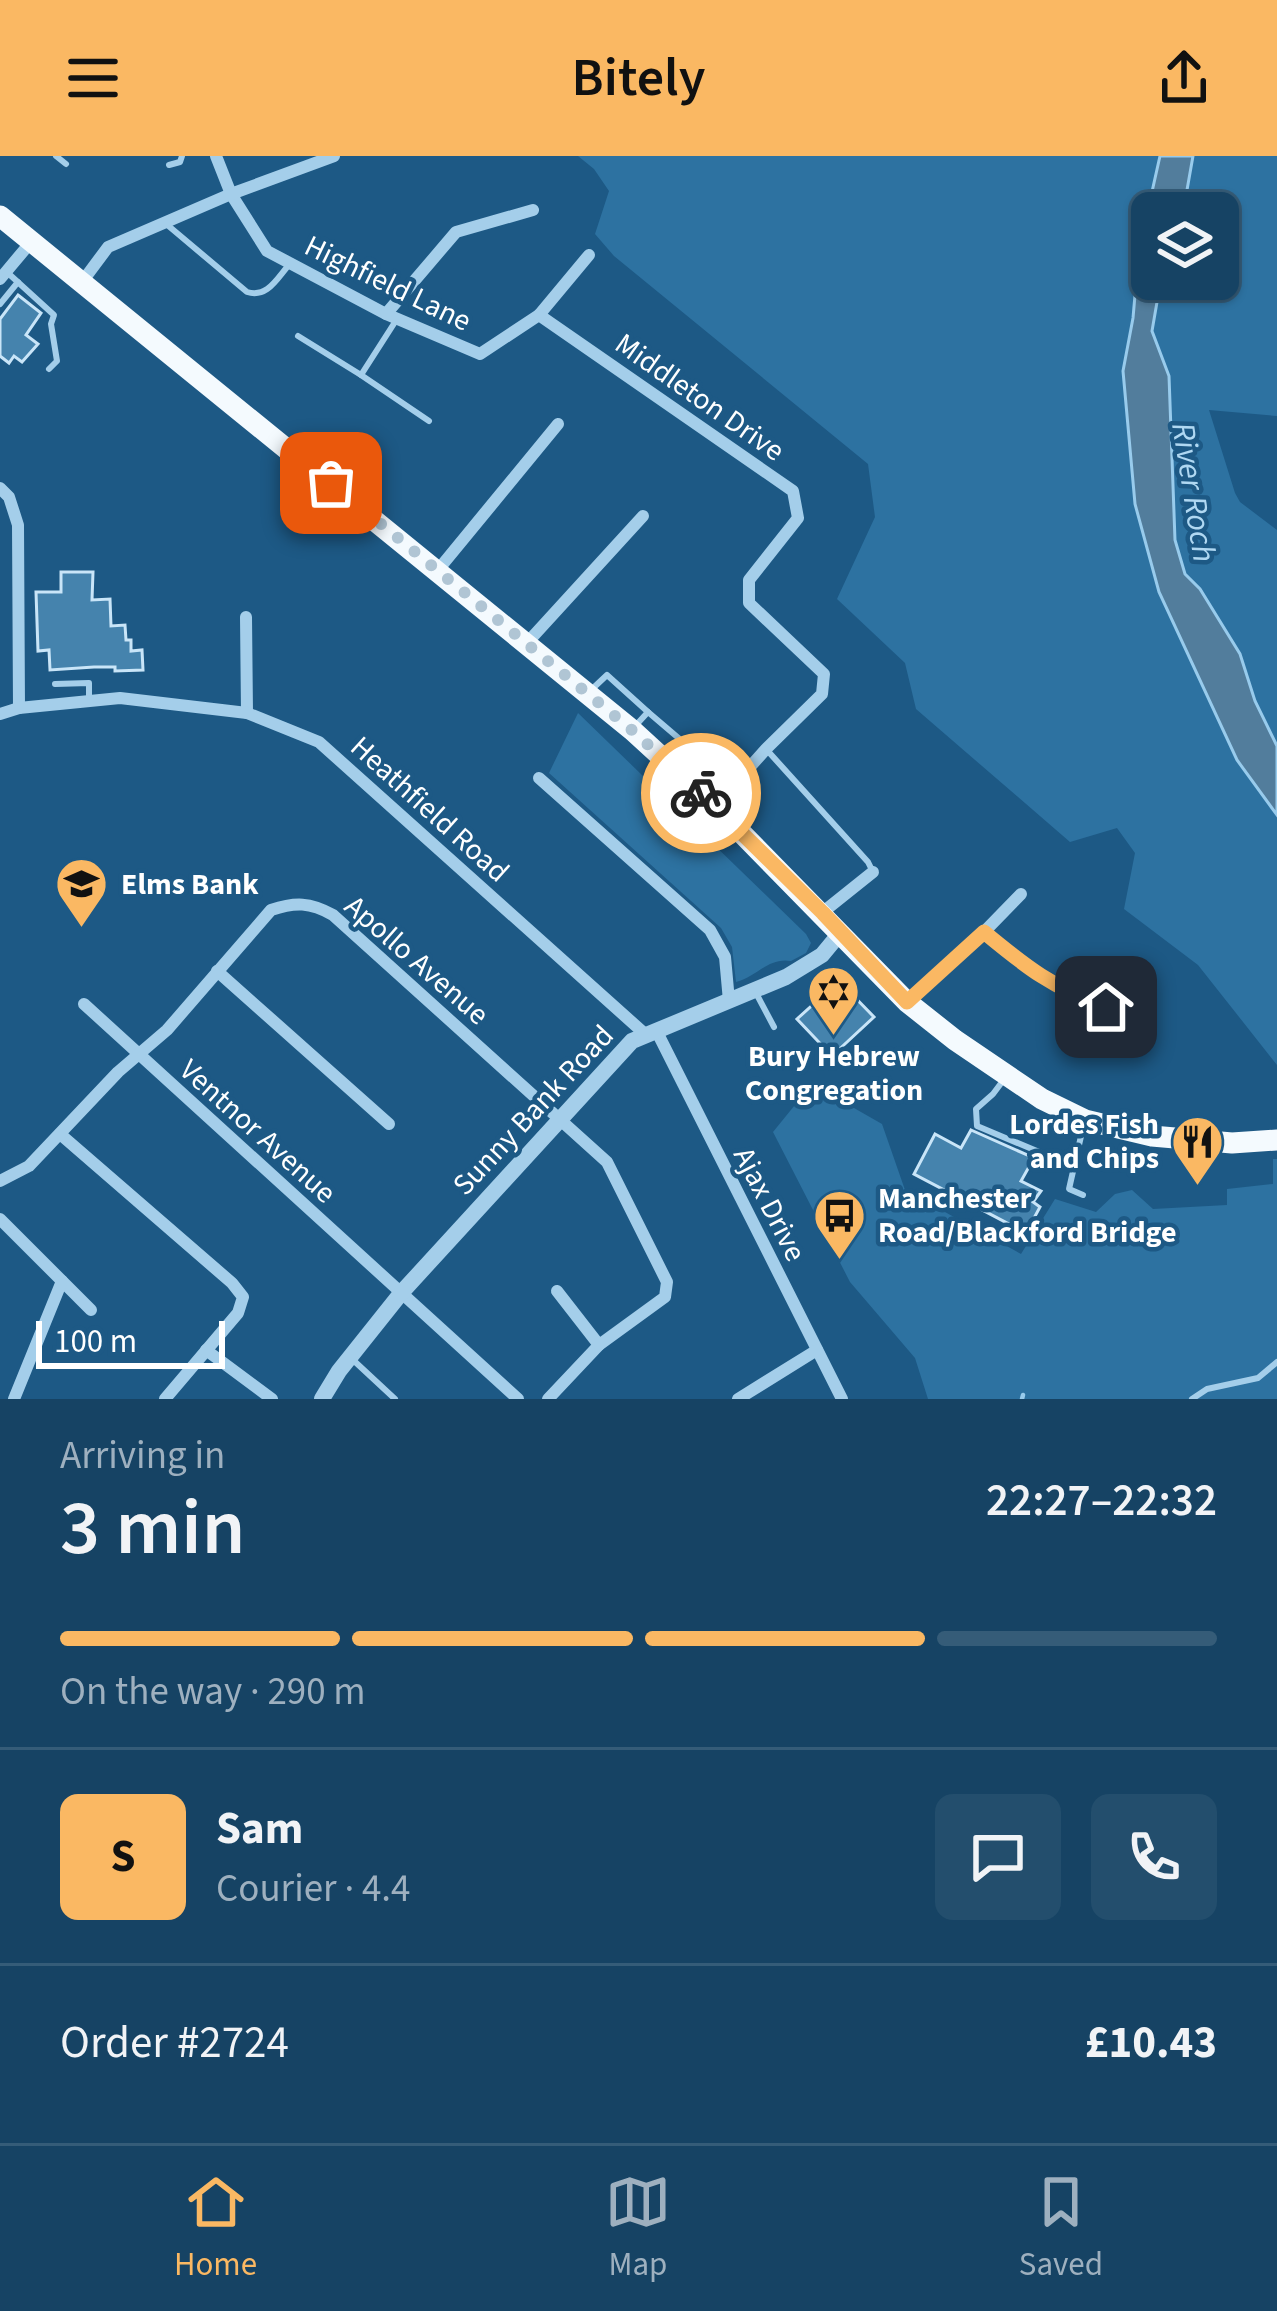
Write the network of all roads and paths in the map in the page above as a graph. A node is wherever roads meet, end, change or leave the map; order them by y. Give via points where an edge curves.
1 (56, 156) edge
2 (182, 156) edge
3 (216, 156) edge
4 (334, 156) edge
5 (66, 164) dead end
6 (169, 166) dead end
7 (231, 194) junction
8 (533, 210) dead end
9 (0, 216) edge
10 (165, 223) junction
11 (32, 242) junction
12 (589, 256) dead end
13 (290, 263) junction
14 (4, 268) edge
15 (18, 282) junction
16 (82, 282) junction
17 (0, 304) edge
18 (392, 316) junction
19 (539, 316) junction
20 (298, 336) dead end
21 (49, 369) dead end
22 (361, 375) junction
23 (429, 421) dead end
24 (558, 424) dead end
25 (0, 488) edge
26 (643, 516) dead end
27 (438, 570) junction
28 (247, 616) dead end
29 (526, 644) junction
30 (55, 684) dead end
31 (588, 694) junction
32 (90, 701) junction
33 (19, 708) junction
34 (648, 712) junction
35 (248, 713) junction
36 (0, 714) edge
37 (632, 730) junction
38 (766, 748) junction
39 (680, 773) junction
40 (539, 778) dead end
41 (715, 806) junction
42 (873, 872) joint
43 (1021, 894) dead end
44 (823, 913) junction
45 (841, 932) junction
46 (984, 932) junction
47 (1090, 968) dead end
48 (217, 971) junction
49 (757, 985) junction
50 (1078, 998) junction
51 (729, 1001) junction
52 (907, 1002) junction
53 (84, 1004) dead end
54 (1106, 1007) dead end
55 (774, 1027) dead end
56 (651, 1032) junction
57 (138, 1055) junction
58 (1000, 1085) junction
59 (560, 1118) junction
60 (1085, 1120) junction
61 (389, 1124) dead end
62 (60, 1134) junction
63 (1277, 1140) edge
64 (1075, 1167) junction
65 (0, 1181) edge
66 (1083, 1195) dead end
67 (0, 1220) edge
68 (62, 1281) junction
69 (557, 1291) dead end
70 (403, 1292) junction
71 (91, 1310) dead end
72 (599, 1345) junction
73 (206, 1350) junction
74 (817, 1350) junction
75 (350, 1356) junction
76 (1277, 1362) edge
77 (14, 1399) edge
78 (165, 1399) edge
79 (272, 1399) edge
80 (322, 1399) edge
81 (395, 1399) edge
82 (518, 1399) edge
83 (548, 1399) edge
84 (738, 1399) edge
85 (842, 1399) edge
86 (1192, 1399) edge

1 - 5 lane
2 - 6 lane
3 - 7 street, Highfield Lane
4 - 7 street
7 - 10 street
7 - 13 street, Highfield Lane via 267,251
8 - 18 street via 456,232
9 - 11 highway
10 - 13 lane via 247,292 265,292
10 - 16 street via 108,247
11 - 14 street
11 - 16 highway
12 - 19 street, Highfield Lane
13 - 18 street, Highfield Lane
14 - 15 lane
15 - 17 lane
15 - 21 lane via 54,314 57,362
16 - 27 highway
18 - 19 street, Highfield Lane via 480,354
18 - 22 lane
19 - 38 street, Middleton Drive via 793,490 798,518 749,580 748,603 824,674 822,694
20 - 22 lane
22 - 23 lane
24 - 27 street
25 - 33 street via 18,525
26 - 29 street
27 - 29 highway
28 - 35 street
29 - 31 highway
30 - 32 lane via 89,683
31 - 34 lane via 607,675
31 - 37 highway
32 - 33 street, Heathfield Road
32 - 35 street, Heathfield Road
33 - 36 street, Heathfield Road
34 - 37 lane
34 - 39 lane via 696,753
35 - 56 street, Heathfield Road via 319,742
37 - 39 highway
38 - 41 street, Middleton Drive
38 - 42 lane
39 - 41 highway
40 - 51 street via 710,929 725,958
41 - 44 highway
42 - 44 street
43 - 46 street
44 - 45 highway
45 - 49 street, Sunny Bank Road via 822,955
45 - 52 highway
46 - 50 street
46 - 52 street
47 - 50 street
48 - 57 street, Apollo Avenue
48 - 59 street, Apollo Avenue via 271,910 314,905
48 - 61 street
49 - 51 street, Sunny Bank Road
49 - 55 lane
50 - 54 street
51 - 56 street, Sunny Bank Road
52 - 58 highway
53 - 57 street, Ventnor Avenue
56 - 59 street, Sunny Bank Road via 632,1041
56 - 74 street, Ajax Drive
57 - 62 street, Apollo Avenue
57 - 70 street, Ventnor Avenue
58 - 60 highway
58 - 64 lane via 976,1109 977,1126
59 - 70 street, Sunny Bank Road
59 - 72 street, Apollo Avenue via 607,1162 668,1282 665,1297
60 - 63 highway via 1152,1136
60 - 64 lane
62 - 65 street, Apollo Avenue via 29,1166
62 - 73 street via 239,1290 242,1307
64 - 66 lane via 1069,1189
67 - 68 street
68 - 71 street
68 - 77 street
69 - 72 street
70 - 75 street, Sunny Bank Road
70 - 82 street, Ventnor Avenue
72 - 83 street, Apollo Avenue
73 - 78 street
73 - 79 street
74 - 84 street
74 - 85 street, Ajax Drive
75 - 80 street, Sunny Bank Road
75 - 81 lane
76 - 86 lane via 1258,1378

